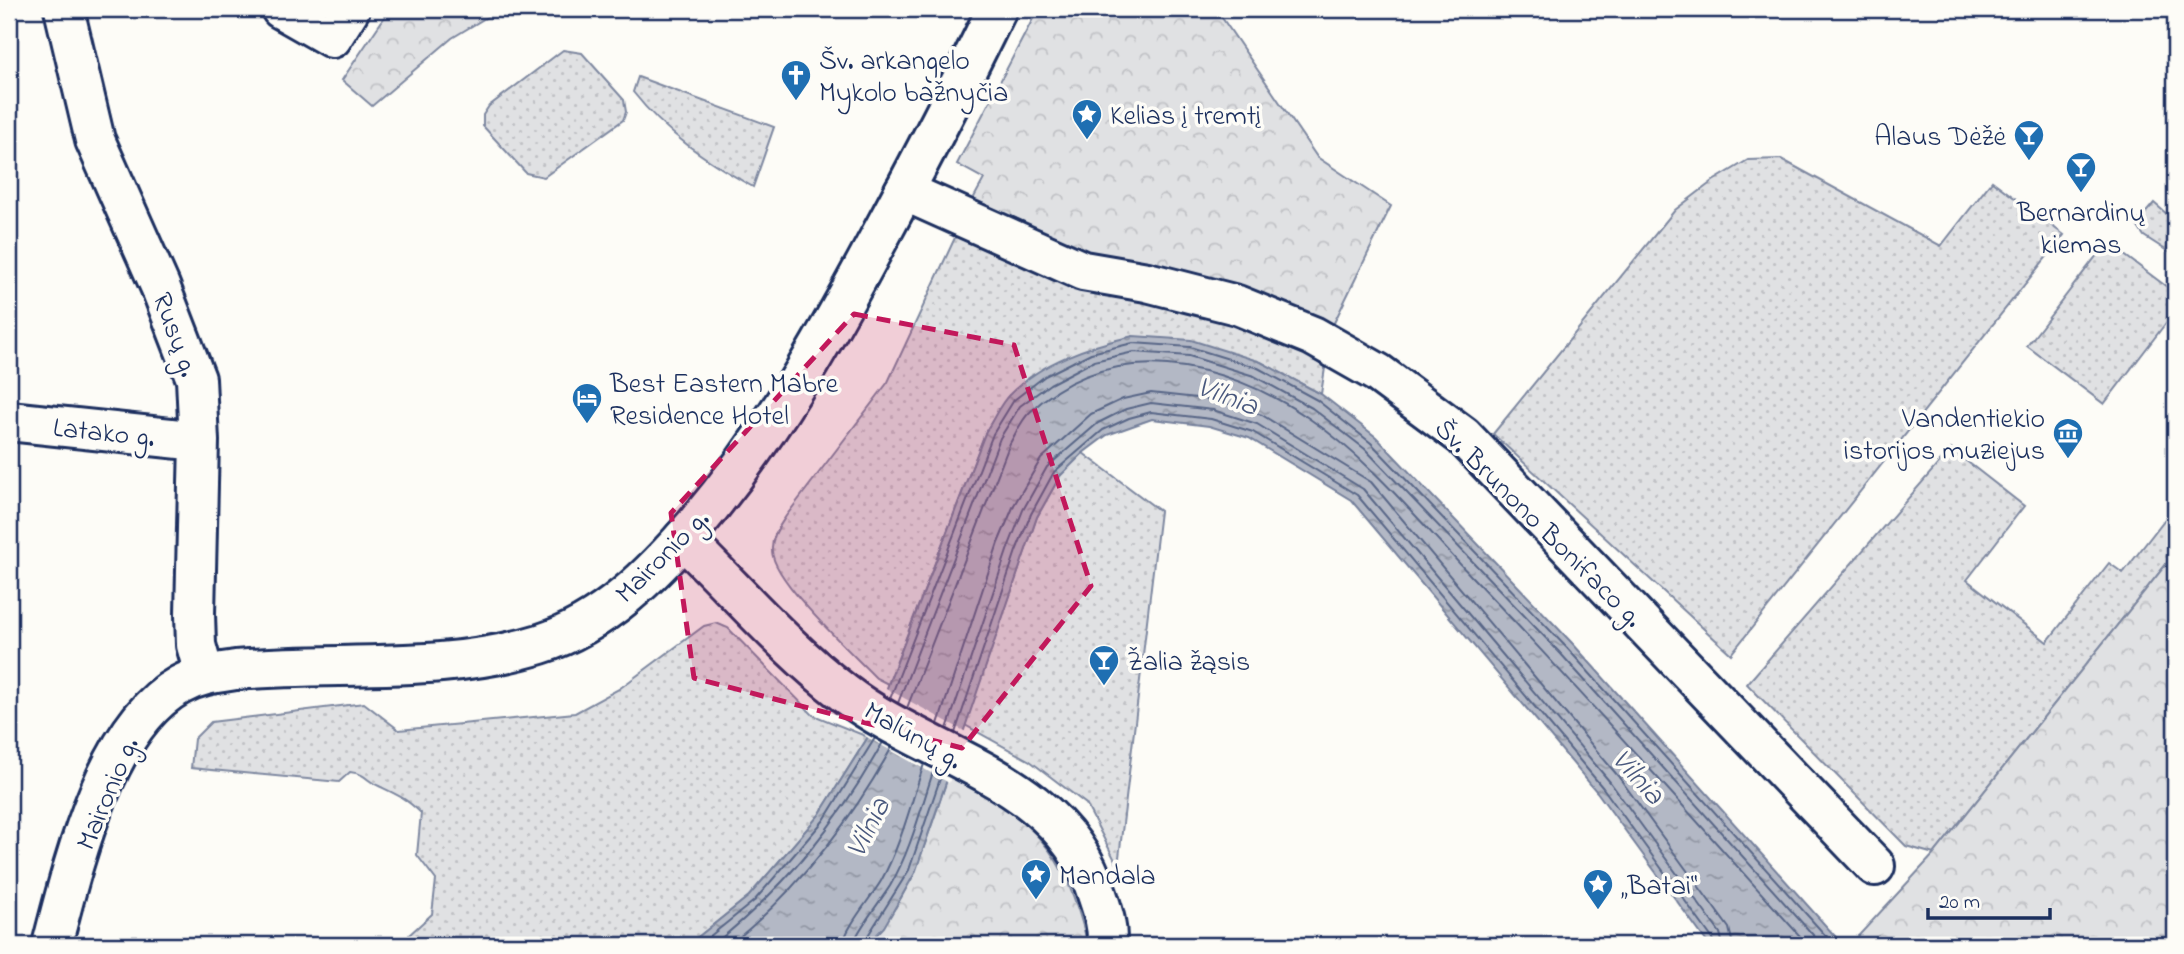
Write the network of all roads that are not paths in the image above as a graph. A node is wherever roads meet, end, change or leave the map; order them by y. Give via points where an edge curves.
1 (64, 9) edge
2 (282, 9) edge
3 (997, 9) edge
4 (341, 23) edge
5 (905, 191) junction
6 (9, 421) edge
7 (199, 441) junction
8 (683, 539) junction
9 (204, 674) junction
10 (1875, 866) dead end
11 (52, 945) edge
12 (1107, 945) edge

1 - 7 street, Rusų g. via 95,140 196,379
2 - 4 street
3 - 5 street, Maironio g.
5 - 8 street, Maironio g. via 787,404
5 - 10 street, Šv. Brunono Bonifaco g. via 1083,271 1237,305 1313,336 1378,373 1463,436
6 - 7 street, Latako g.
7 - 9 street, Rusų g. via 195,607 196,645
8 - 9 street, Maironio g. via 630,593 577,628 540,644 439,661
8 - 12 street, Malūnų g. via 783,638 863,706 1014,789 1050,814 1071,837 1094,883 1108,928
9 - 11 street, Maironio g. via 156,702 125,740 83,840

